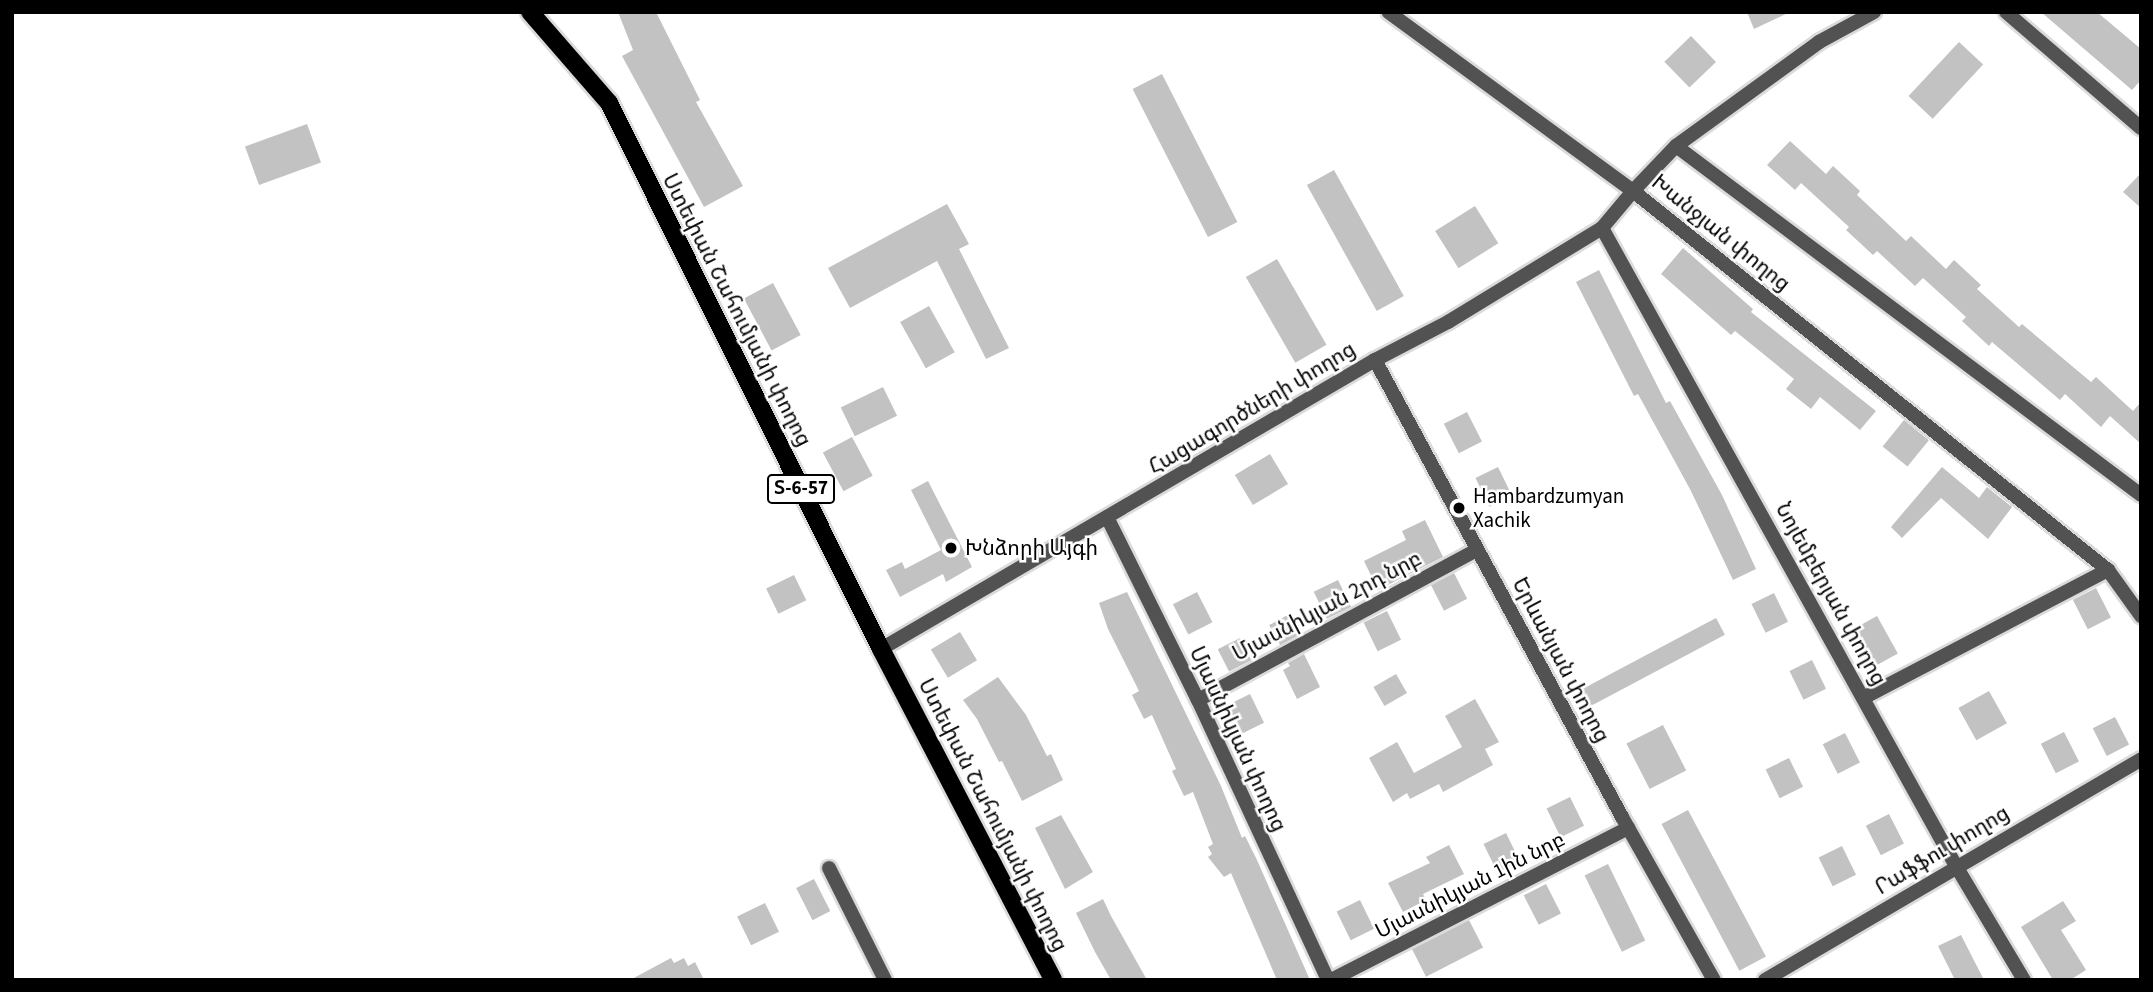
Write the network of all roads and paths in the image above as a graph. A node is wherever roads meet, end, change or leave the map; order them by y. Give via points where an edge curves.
1 (530, 12) edge
2 (1388, 12) edge
3 (1874, 12) edge
4 (2006, 12) edge
5 (2141, 128) edge
6 (1676, 146) junction
7 (1633, 191) junction
8 (1602, 228) junction
9 (1375, 359) junction
10 (2141, 495) edge
11 (1107, 517) junction
12 (1476, 550) junction
13 (2108, 570) junction
14 (2141, 616) edge
15 (881, 649) junction
16 (1865, 697) junction
17 (1198, 700) junction
18 (2141, 759) edge
19 (1628, 828) junction
20 (1955, 866) junction
21 (829, 868) dead end
22 (885, 980) edge
23 (1052, 980) edge
24 (1330, 980) edge
25 (1714, 980) edge
26 (1765, 980) edge
27 (2024, 980) edge

1 - 15 main road, Ստեփան Շահումյանի փողոց / Տ-6-57 via 609,103
2 - 7 street
3 - 6 street via 1819,42
4 - 5 street
6 - 7 street, Խանջյան փողոց
6 - 10 street, Խանջյան փողոց
7 - 8 street, Հացագործների փողոց
7 - 13 street, Խանջյան փողոց
8 - 9 street, Հացագործների փողոց via 1448,323
8 - 16 street, Նոյեմբերյան փողոց
9 - 11 street, Հացագործների փողոց
9 - 12 street, Երևանյան փողոց
11 - 15 street, Հացագործների փողոց
11 - 17 street, Մյասնիկյան փողոց
12 - 17 street, Մյասնիկյան 2րդ նրբ
12 - 19 street, Երևանյան փողոց
13 - 14 street, Խանջյան փողոց
13 - 16 street
15 - 23 main road, Ստեփան Շահումյանի փողոց / Տ-6-57
16 - 20 street, Նոյեմբերյան փողոց
17 - 24 street, Մյասնիկյան փողոց
18 - 20 street, Րաֆֆու փողոց
19 - 24 street, Մյասնիկյան 1ին նրբ
19 - 25 street, Երևանյան փողոց
20 - 26 street, Րաֆֆու փողոց
20 - 27 street, Նոյեմբերյան փողոց
21 - 22 street

